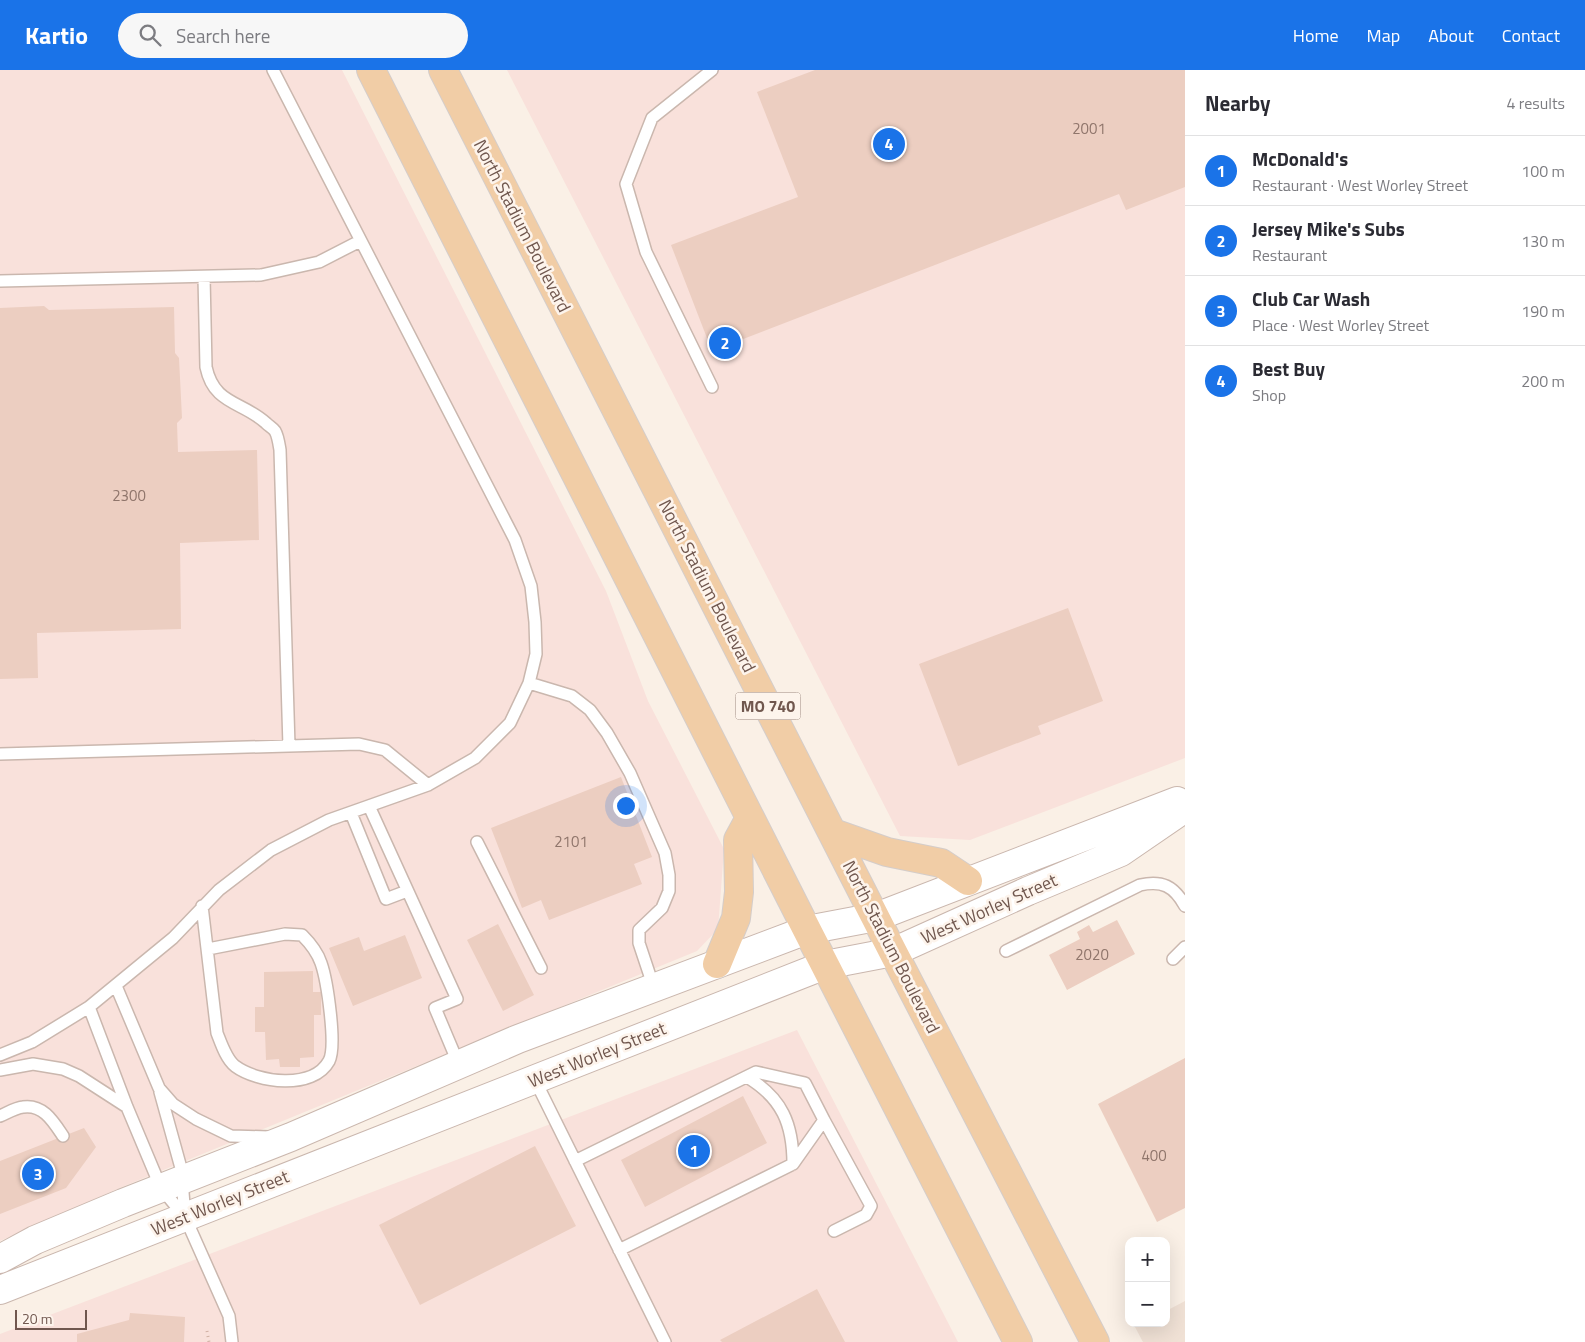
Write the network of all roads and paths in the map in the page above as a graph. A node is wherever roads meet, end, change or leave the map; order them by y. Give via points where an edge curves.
1 (273, 70) edge
2 (371, 70) edge
3 (443, 70) edge
4 (712, 70) edge
5 (360, 240) junction
6 (204, 277) junction
7 (0, 280) edge
8 (712, 387) dead end
9 (529, 684) junction
10 (289, 746) junction
11 (0, 754) edge
12 (428, 785) junction
13 (1185, 798) edge
14 (369, 806) junction
15 (1185, 808) edge
16 (351, 813) junction
17 (750, 818) junction
18 (833, 833) junction
19 (477, 842) dead end
20 (968, 881) junction
21 (407, 890) junction
22 (202, 906) junction
23 (1185, 906) edge
24 (876, 917) junction
25 (807, 930) junction
26 (1185, 947) edge
27 (208, 949) junction
28 (1006, 951) dead end
29 (893, 952) junction
30 (1173, 959) dead end
31 (718, 964) junction
32 (825, 964) junction
33 (540, 968) dead end
34 (116, 986) junction
35 (654, 988) junction
36 (89, 1007) junction
37 (0, 1056) edge
38 (460, 1065) junction
39 (0, 1070) edge
40 (747, 1077) junction
41 (535, 1080) junction
42 (159, 1088) junction
43 (127, 1107) junction
44 (0, 1116) edge
45 (824, 1120) junction
46 (63, 1136) dead end
47 (291, 1137) junction
48 (575, 1162) junction
49 (793, 1164) junction
50 (171, 1184) junction
51 (185, 1217) junction
52 (834, 1231) dead end
53 (619, 1250) junction
54 (0, 1259) edge
55 (0, 1290) edge
56 (207, 1331) dead end
57 (209, 1342) edge
58 (232, 1342) edge
59 (665, 1342) edge
60 (1018, 1342) edge
61 (1094, 1342) edge

1 - 5 lane
2 - 17 main road
3 - 18 main road, North Stadium Boulevard / MO 740
4 - 8 lane via 652,118 626,184 646,252
5 - 6 lane via 319,262 261,275
5 - 9 lane via 515,540 530,586 535,622 536,654
6 - 7 lane
6 - 10 lane via 208,379 214,390 259,416 274,431 280,450
9 - 12 lane via 510,723 475,758
9 - 35 lane via 572,696 590,710 630,773 666,853 668,891 662,908 639,930 639,943
10 - 11 lane
10 - 12 lane via 359,744 384,750
12 - 14 lane
13 - 20 street, West Worley Street
14 - 16 lane
14 - 21 lane
15 - 29 street, West Worley Street via 1121,852
16 - 21 lane via 386,899
16 - 22 lane via 271,850
17 - 25 main road
17 - 31 main road via 738,840 736,918
18 - 20 main road via 887,852 941,863
18 - 24 main road, North Stadium Boulevard / MO 740
19 - 33 lane
20 - 24 street, West Worley Street
21 - 38 lane via 456,1000 436,1008
22 - 27 lane
22 - 34 lane via 173,938
23 - 28 lane via 1164,884 1140,885
24 - 25 street, West Worley Street
24 - 29 main road, North Stadium Boulevard / MO 740
25 - 31 street, West Worley Street
25 - 32 main road
26 - 30 lane
27 - 27 lane via 217,1033 234,1065 252,1076 277,1081 302,1080 322,1070 330,1060 329,999 321,962 312,945 302,935 285,934
29 - 32 street, West Worley Street
29 - 61 main road, North Stadium Boulevard / MO 740
31 - 35 street, West Worley Street
32 - 41 street, West Worley Street
32 - 60 main road
34 - 36 lane
34 - 42 lane
35 - 38 street, West Worley Street via 518,1039
36 - 37 lane via 32,1042
36 - 43 lane
38 - 47 street, West Worley Street
39 - 43 lane via 33,1064 63,1070 79,1076
40 - 45 lane via 756,1072 805,1083
40 - 48 lane
40 - 49 lane via 774,1098 786,1119 793,1142
41 - 48 lane
41 - 51 street, West Worley Street
42 - 47 lane via 173,1104 231,1136
42 - 50 lane via 181,1168
43 - 50 lane
44 - 46 lane via 22,1107 42,1110
45 - 49 lane
45 - 52 lane via 871,1206 866,1215
47 - 50 street, West Worley Street
48 - 53 lane
49 - 53 lane
50 - 51 lane
50 - 51 lane
50 - 54 street, West Worley Street via 35,1240
51 - 55 street, West Worley Street
51 - 58 lane via 230,1316
53 - 59 lane
56 - 57 path

